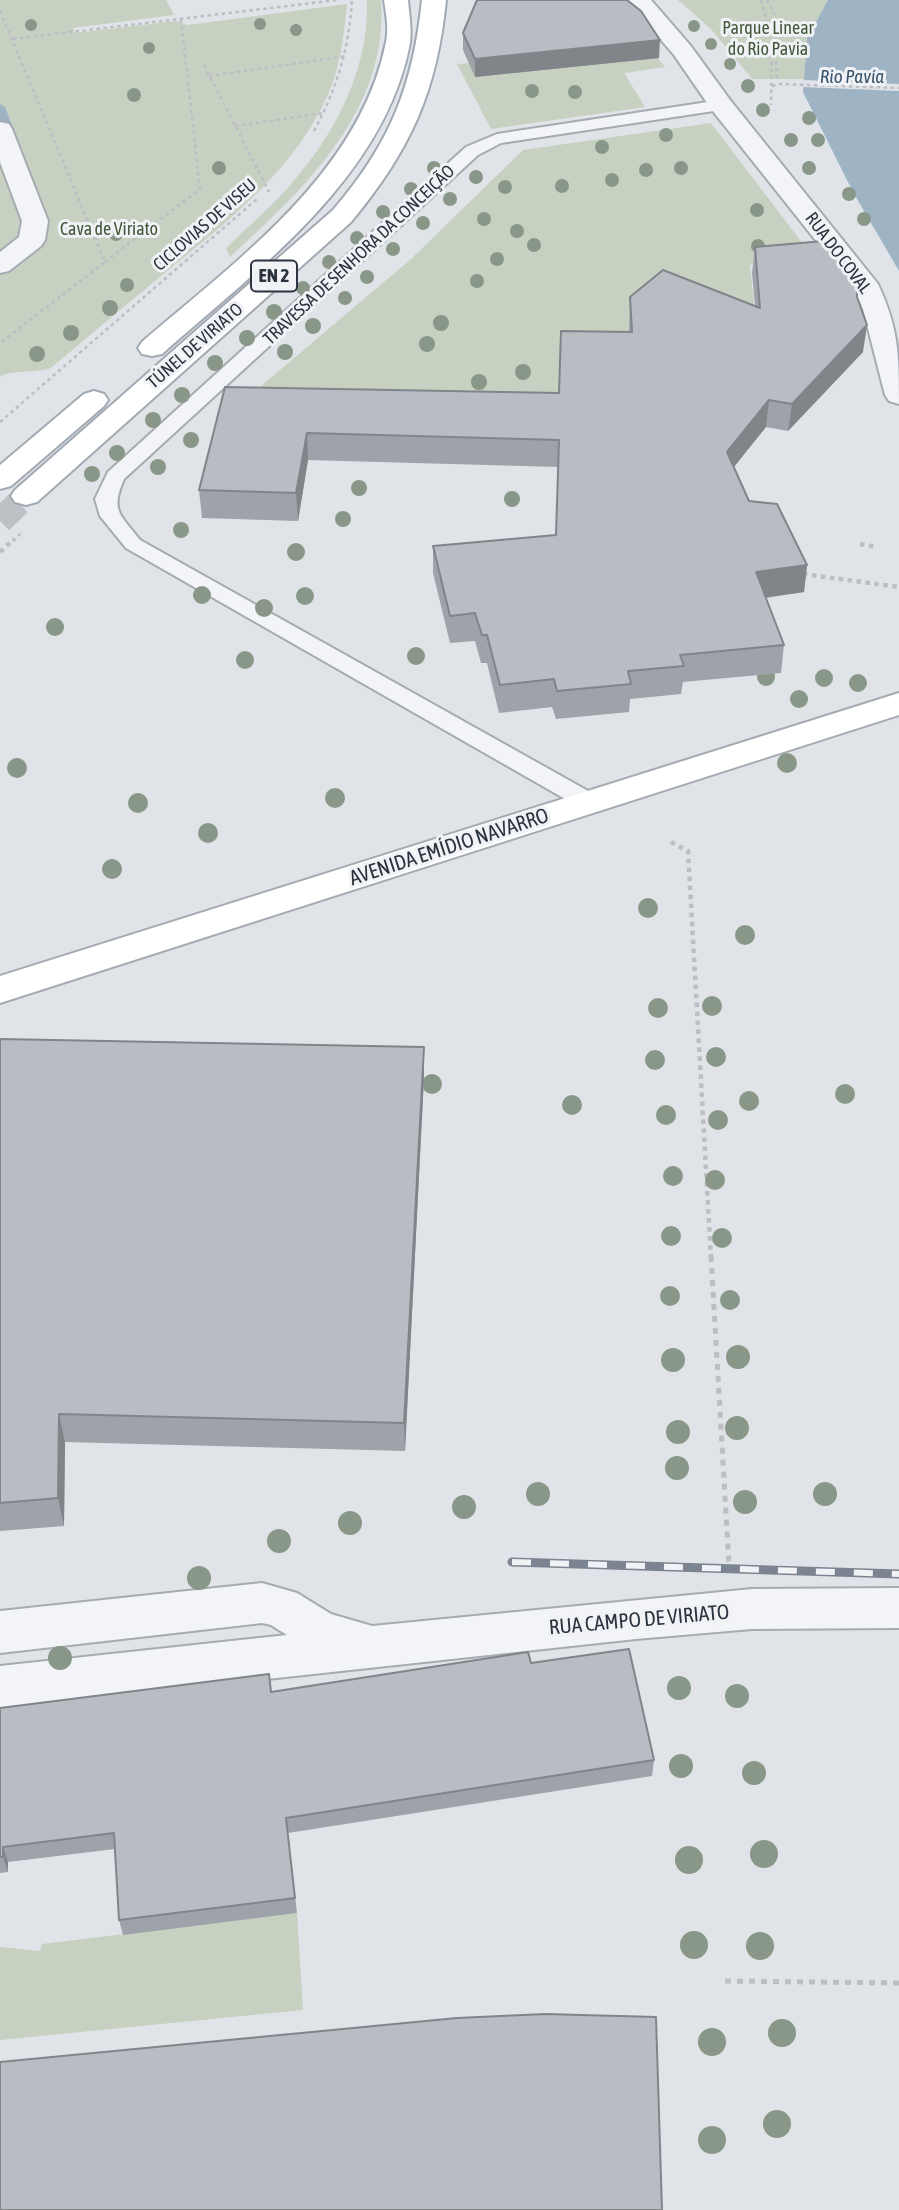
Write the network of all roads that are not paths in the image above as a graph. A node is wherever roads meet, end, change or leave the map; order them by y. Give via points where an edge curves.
1 (396, 0) edge
2 (434, 0) edge
3 (639, 0) edge
4 (721, 106) junction
5 (0, 129) edge
6 (0, 265) edge
7 (131, 367) dead end
8 (111, 386) dead end
9 (899, 395) edge
10 (0, 480) tunnel mouth
11 (26, 496) tunnel mouth
12 (899, 704) edge
13 (589, 802) junction
14 (0, 990) edge
15 (899, 1608) edge
16 (0, 1632) edge
17 (380, 1647) junction
18 (0, 1687) edge

1 - 7 main road, TÚNEL DE VIRIATO / EN 2 via 398,43 383,92 331,179 263,248
2 - 11 main road, TÚNEL DE VIRIATO / EN 2 via 424,76 395,145 372,181 342,216
3 - 4 street, RUA DO COVAL
4 - 9 street, RUA DO COVAL via 866,284
4 - 13 lane, TRAVESSA DE SENHORA DA CONCEIÇÃO via 497,139 472,151 115,476 105,499 110,516 133,544
5 - 6 street via 35,221 32,240
8 - 10 main road
12 - 13 main road, AVENIDA EMÍDIO NAVARRO
13 - 14 main road, AVENIDA EMÍDIO NAVARRO
15 - 17 street, RUA CAMPO DE VIRIATO via 731,1611
16 - 17 street, RUA CAMPO DE VIRIATO via 262,1603 281,1606 319,1631
17 - 18 street, RUA CAMPO DE VIRIATO

